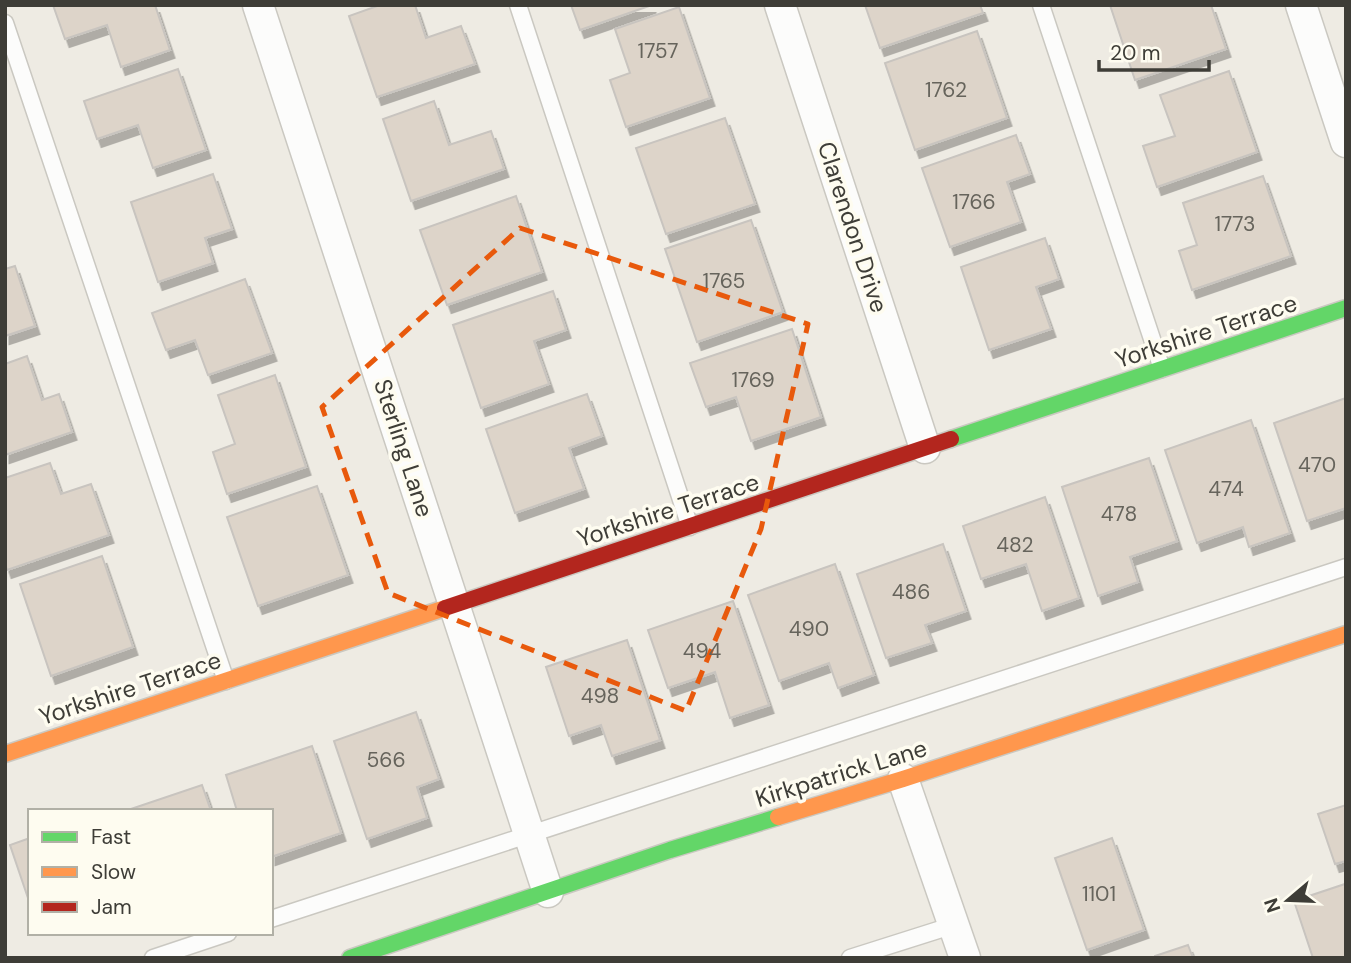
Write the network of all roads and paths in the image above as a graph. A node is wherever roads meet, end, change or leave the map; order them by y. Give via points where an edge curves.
1 (258, 5) edge
2 (518, 5) edge
3 (780, 5) edge
4 (1041, 5) edge
5 (1301, 5) edge
6 (5, 23) edge
7 (1346, 142) edge
8 (1346, 308) edge
9 (1162, 369) junction
10 (925, 448) junction
11 (690, 527) junction
12 (1346, 566) edge
13 (455, 605) junction
14 (1346, 634) edge
15 (226, 681) junction
16 (5, 754) edge
17 (903, 779) junction
18 (530, 836) junction
19 (548, 892) junction
20 (273, 918) edge
21 (954, 925) junction
22 (222, 935) edge
23 (153, 958) edge
24 (350, 958) edge
25 (850, 958) edge
26 (965, 958) edge

1 - 13 street, Sterling Lane
2 - 11 lane
3 - 10 street, Clarendon Drive
4 - 9 lane
5 - 7 street
6 - 15 lane
8 - 9 street, Yorkshire Terrace
9 - 10 street, Yorkshire Terrace
10 - 11 street, Yorkshire Terrace
11 - 13 street, Yorkshire Terrace
12 - 18 lane
13 - 15 street, Yorkshire Terrace
13 - 18 street, Sterling Lane
14 - 17 street, Kirkpatrick Lane
15 - 16 street, Yorkshire Terrace
17 - 19 street, Kirkpatrick Lane
17 - 21 street
18 - 19 street, Sterling Lane
18 - 20 lane
19 - 24 street, Kirkpatrick Lane
21 - 25 lane
21 - 26 street
22 - 23 lane

